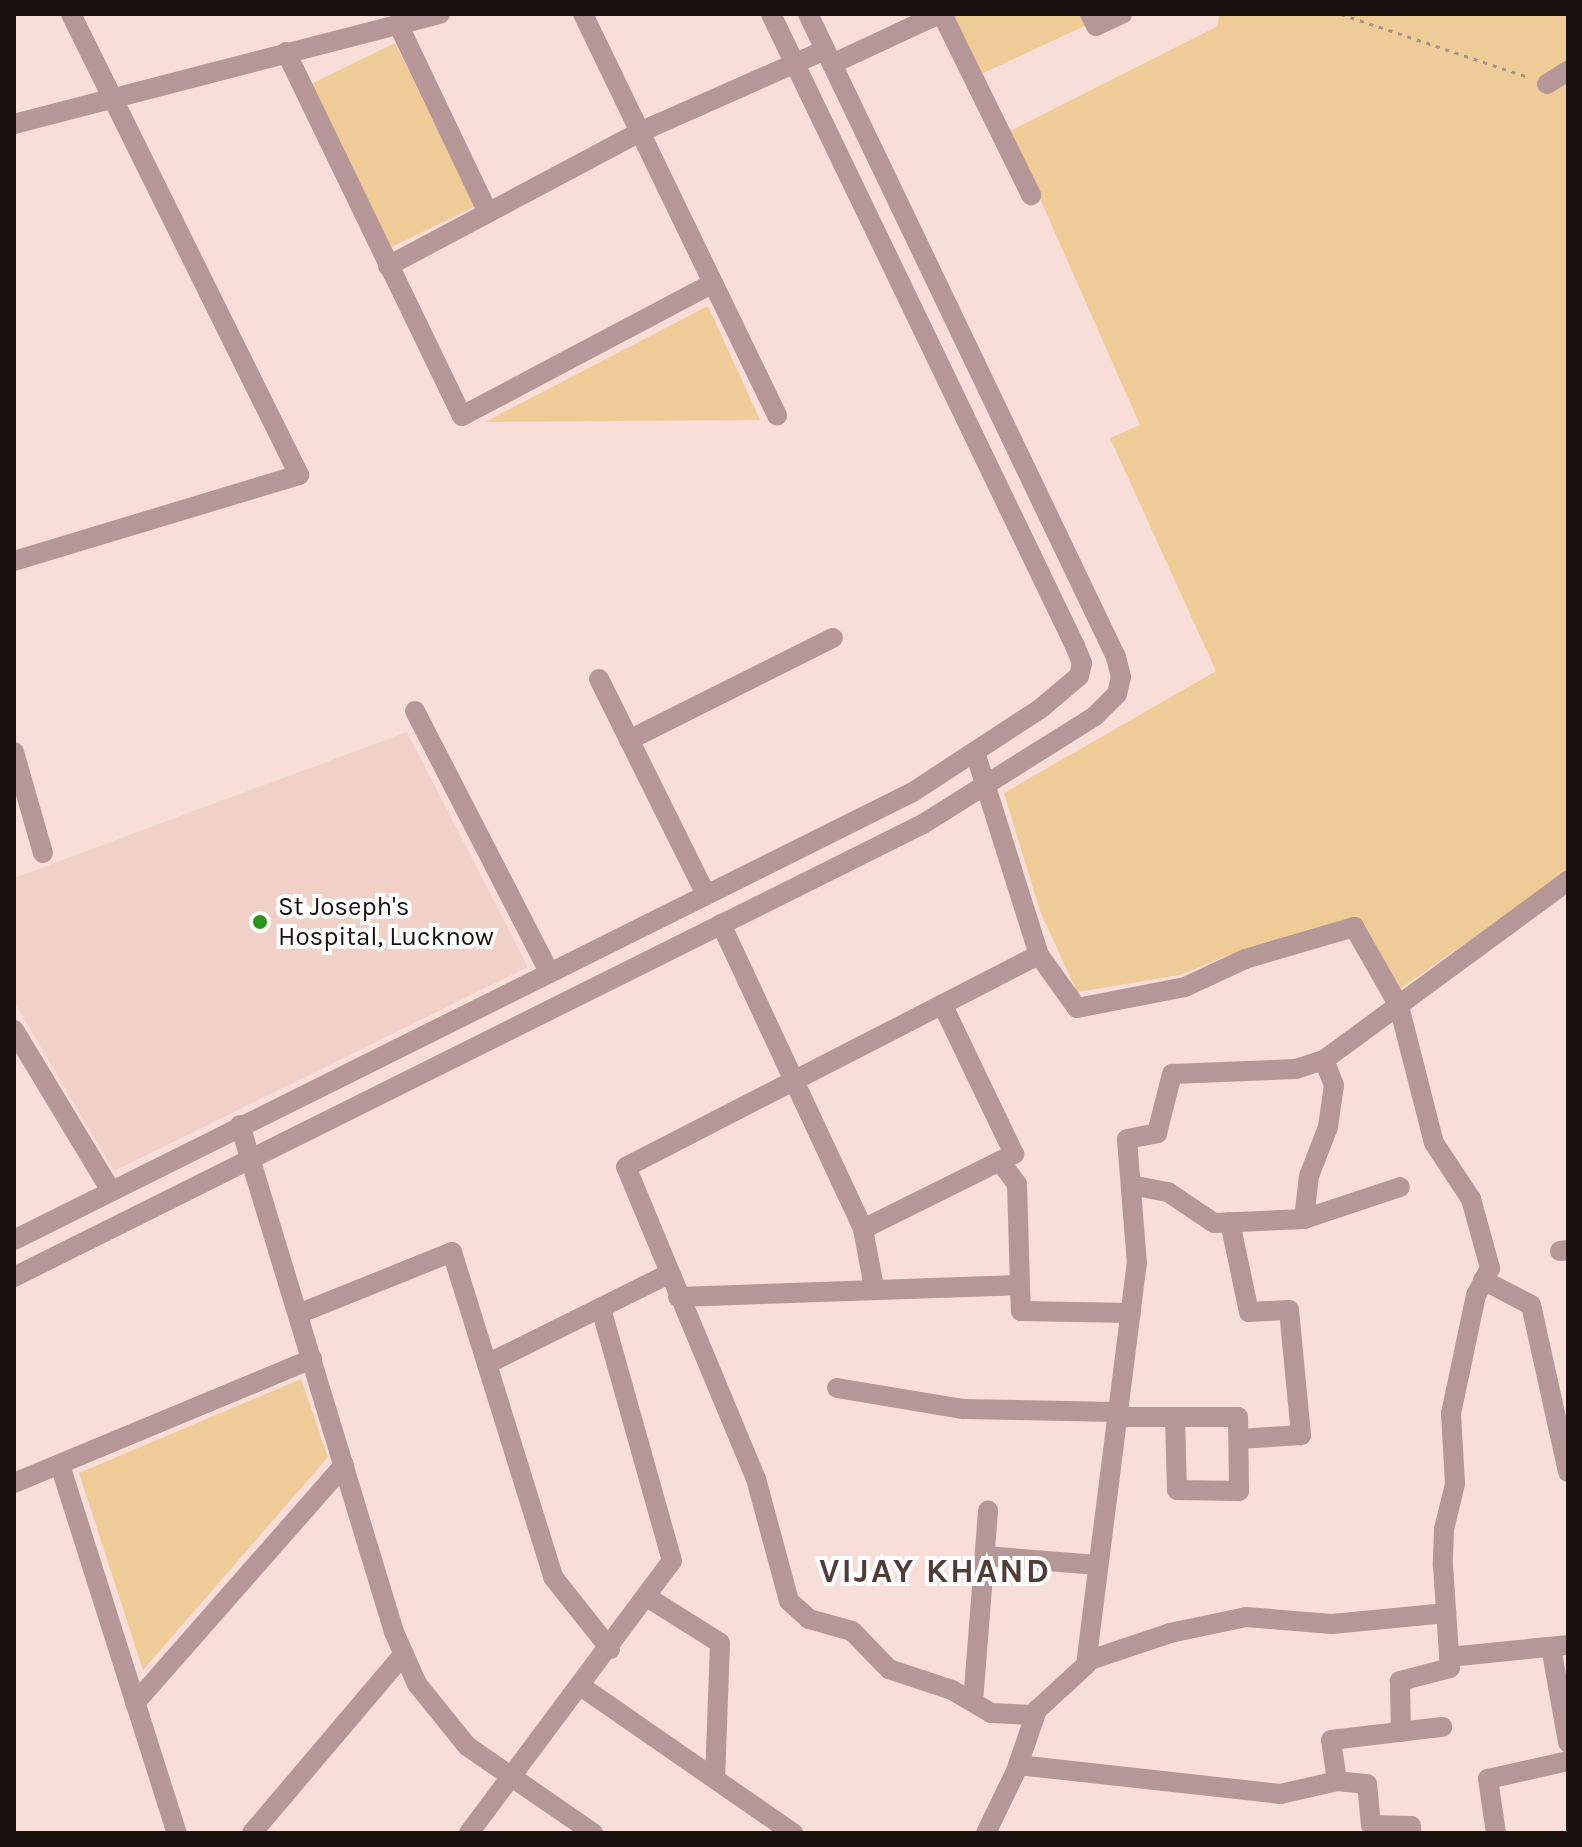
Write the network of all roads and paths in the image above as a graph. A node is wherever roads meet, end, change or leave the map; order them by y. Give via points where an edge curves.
1 (71, 14) edge
2 (440, 14) edge
3 (583, 14) edge
4 (771, 14) edge
5 (808, 14) edge
6 (940, 14) edge
7 (1090, 14) edge
8 (1122, 14) edge
9 (1341, 14) edge
10 (398, 24) junction
11 (286, 52) junction
12 (828, 57) junction
13 (795, 64) junction
14 (1568, 71) edge
15 (1547, 84) joint
16 (112, 96) junction
17 (14, 124) edge
18 (640, 132) junction
19 (1031, 195) dead end
20 (488, 213) junction
21 (388, 266) junction
22 (713, 283) junction
23 (777, 416) dead end
24 (14, 561) edge
25 (833, 638) dead end
26 (599, 679) dead end
27 (415, 711) dead end
28 (629, 740) junction
29 (975, 752) junction
30 (16, 764) edge
31 (987, 783) junction
32 (43, 853) dead end
33 (1568, 881) edge
34 (705, 893) junction
35 (721, 924) junction
36 (1039, 955) junction
37 (548, 970) junction
38 (942, 1004) junction
39 (1399, 1006) junction
40 (14, 1030) edge
41 (1324, 1060) junction
42 (794, 1080) junction
43 (240, 1125) junction
44 (252, 1158) junction
45 (1000, 1161) junction
46 (1131, 1185) junction
47 (1400, 1187) dead end
48 (111, 1191) junction
49 (1304, 1219) junction
50 (1230, 1222) junction
51 (863, 1229) junction
52 (14, 1240) edge
53 (668, 1274) junction
54 (14, 1277) edge
55 (1483, 1280) junction
56 (1020, 1285) junction
57 (874, 1287) junction
58 (678, 1297) junction
59 (601, 1308) junction
60 (1131, 1313) junction
61 (298, 1314) junction
62 (312, 1359) junction
63 (487, 1364) junction
64 (837, 1388) dead end
65 (1116, 1414) junction
66 (1175, 1417) junction
67 (1239, 1439) junction
68 (60, 1465) junction
69 (344, 1465) junction
70 (1568, 1472) edge
71 (14, 1483) edge
72 (988, 1511) dead end
73 (985, 1556) junction
74 (1098, 1565) junction
75 (647, 1597) junction
76 (1446, 1613) junction
77 (1559, 1646) edge
78 (610, 1649) junction
79 (404, 1654) junction
80 (1449, 1657) junction
81 (1087, 1661) junction
82 (582, 1687) junction
83 (973, 1702) junction
84 (135, 1703) junction
85 (1035, 1715) junction
86 (1442, 1727) dead end
87 (1401, 1732) junction
88 (1568, 1742) edge
89 (1568, 1761) edge
90 (1018, 1765) junction
91 (513, 1778) junction
92 (715, 1779) junction
93 (1337, 1781) junction
94 (177, 1833) edge
95 (252, 1833) edge
96 (469, 1833) edge
97 (593, 1833) edge
98 (793, 1833) edge
99 (986, 1833) edge
100 (1411, 1833) edge
101 (1496, 1833) edge

1 - 16 street
2 - 10 street
3 - 18 street
4 - 13 street
5 - 12 street
6 - 12 street
6 - 19 street
7 - 8 street via 1096,26
9 - 15 path
10 - 11 street
10 - 20 street
11 - 16 street
11 - 21 street
12 - 13 street
12 - 31 street via 1121,677 1117,694 1095,716
13 - 18 street
13 - 29 street via 1082,663 1069,687
14 - 15 street
16 - 17 street
16 - 24 street via 299,475
18 - 20 street
18 - 22 street
20 - 21 street
21 - 22 street via 462,416
22 - 23 street
25 - 28 street
26 - 28 street
27 - 37 street
28 - 34 street
29 - 31 street
29 - 34 street via 913,792
30 - 32 street
31 - 35 street via 923,824
31 - 36 street
33 - 39 street
34 - 37 street
35 - 42 street
35 - 44 street
36 - 38 street
36 - 39 street via 1077,1008 1185,987 1245,959 1354,927
37 - 43 street
38 - 42 street
38 - 45 street via 1014,1154
39 - 41 street
39 - 55 street via 1434,1143 1471,1199 1490,1268
40 - 48 street
41 - 46 street via 1296,1069 1172,1074 1157,1133 1127,1139
41 - 49 street via 1334,1085 1328,1127 1309,1176
42 - 51 street
42 - 53 street via 626,1167
43 - 44 street
43 - 48 street
44 - 54 street
44 - 61 street
45 - 51 street
45 - 56 street via 1017,1184
46 - 50 street via 1168,1192 1214,1223
46 - 60 street via 1137,1264
47 - 49 street
48 - 52 street
49 - 50 street
50 - 67 street via 1249,1312 1289,1310 1301,1435
51 - 57 street
53 - 58 street
53 - 59 street
55 - 70 street via 1531,1305
55 - 76 street via 1451,1414 1455,1484 1444,1529
56 - 57 street
56 - 60 street via 1021,1311
57 - 58 street
58 - 83 street via 756,1479 789,1601 809,1619 852,1631 889,1669
59 - 63 street
59 - 75 street via 672,1561
60 - 65 street
61 - 62 street
61 - 63 street via 452,1252
62 - 68 street
62 - 69 street
63 - 78 street via 553,1577
64 - 65 street via 963,1409
65 - 66 street
65 - 74 street
66 - 67 street via 1238,1417
66 - 67 street via 1177,1490 1239,1491
68 - 71 street
68 - 84 street
69 - 79 street
69 - 84 street
72 - 73 street
73 - 74 street
73 - 83 street
74 - 81 street
75 - 78 street
75 - 92 street via 720,1643
76 - 80 street
76 - 81 street via 1332,1624 1246,1617 1170,1633
77 - 80 street
77 - 88 street
78 - 82 street
79 - 91 street via 417,1684 467,1746
79 - 95 street
80 - 87 street via 1450,1668 1400,1681
81 - 85 street
82 - 91 street
82 - 92 street
83 - 85 street via 991,1713
84 - 94 street
85 - 90 street
86 - 87 street
87 - 93 street via 1331,1740
89 - 101 street via 1488,1779
90 - 93 street via 1280,1794
90 - 99 street
91 - 96 street
91 - 97 street
92 - 98 street
93 - 100 street via 1367,1784 1371,1825 1411,1826

